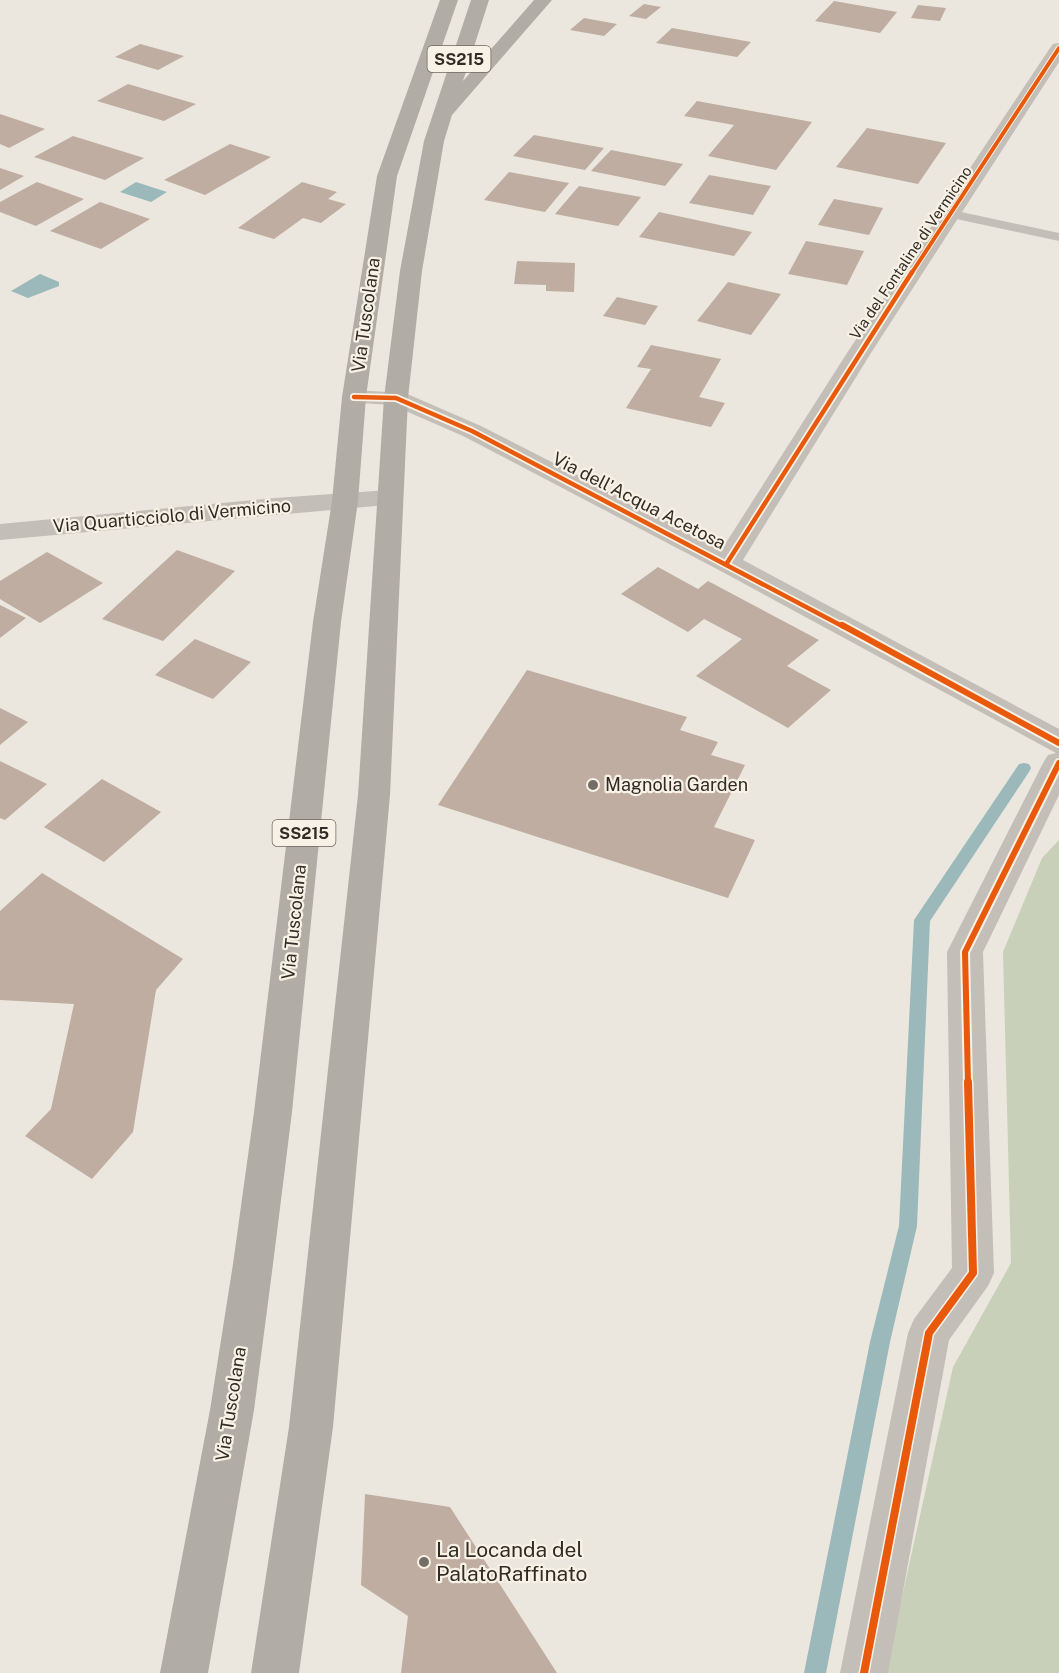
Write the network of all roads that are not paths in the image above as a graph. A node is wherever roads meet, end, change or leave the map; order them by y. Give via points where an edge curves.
1 (449, 0) edge
2 (480, 0) edge
3 (543, 0) edge
4 (1059, 48) edge
5 (441, 118) junction
6 (952, 214) junction
7 (1059, 237) edge
8 (354, 397) junction
9 (396, 398) junction
10 (389, 498) junction
11 (345, 501) junction
12 (0, 532) edge
13 (727, 563) junction
14 (1059, 743) edge
15 (1059, 763) edge
16 (184, 1673) edge
17 (275, 1673) edge
18 (864, 1673) edge

1 - 8 main road, Via Tuscolana / SS215 via 387,176
2 - 5 main road, SS215
3 - 5 main road
4 - 6 street, Via del Fontaline di Vermicino
5 - 9 main road, SS215 via 411,271
6 - 7 lane
6 - 13 street, Via del Fontaline di Vermicino
8 - 9 street, Via dell'Acqua Acetosa
8 - 11 main road, Via Tuscolana / SS215
9 - 10 main road, SS215
9 - 13 street, Via dell'Acqua Acetosa via 472,431
10 - 11 street, Via Quarticciolo di Vermicino
10 - 17 main road, SS215 via 374,795 311,1427
11 - 12 street, Via Quarticciolo di Vermicino
11 - 16 main road, Via Tuscolana / SS215 via 327,622 253,1264 232,1410
13 - 14 street, Via dell'Acqua Acetosa
15 - 18 street via 965,952 973,1273 929,1333

